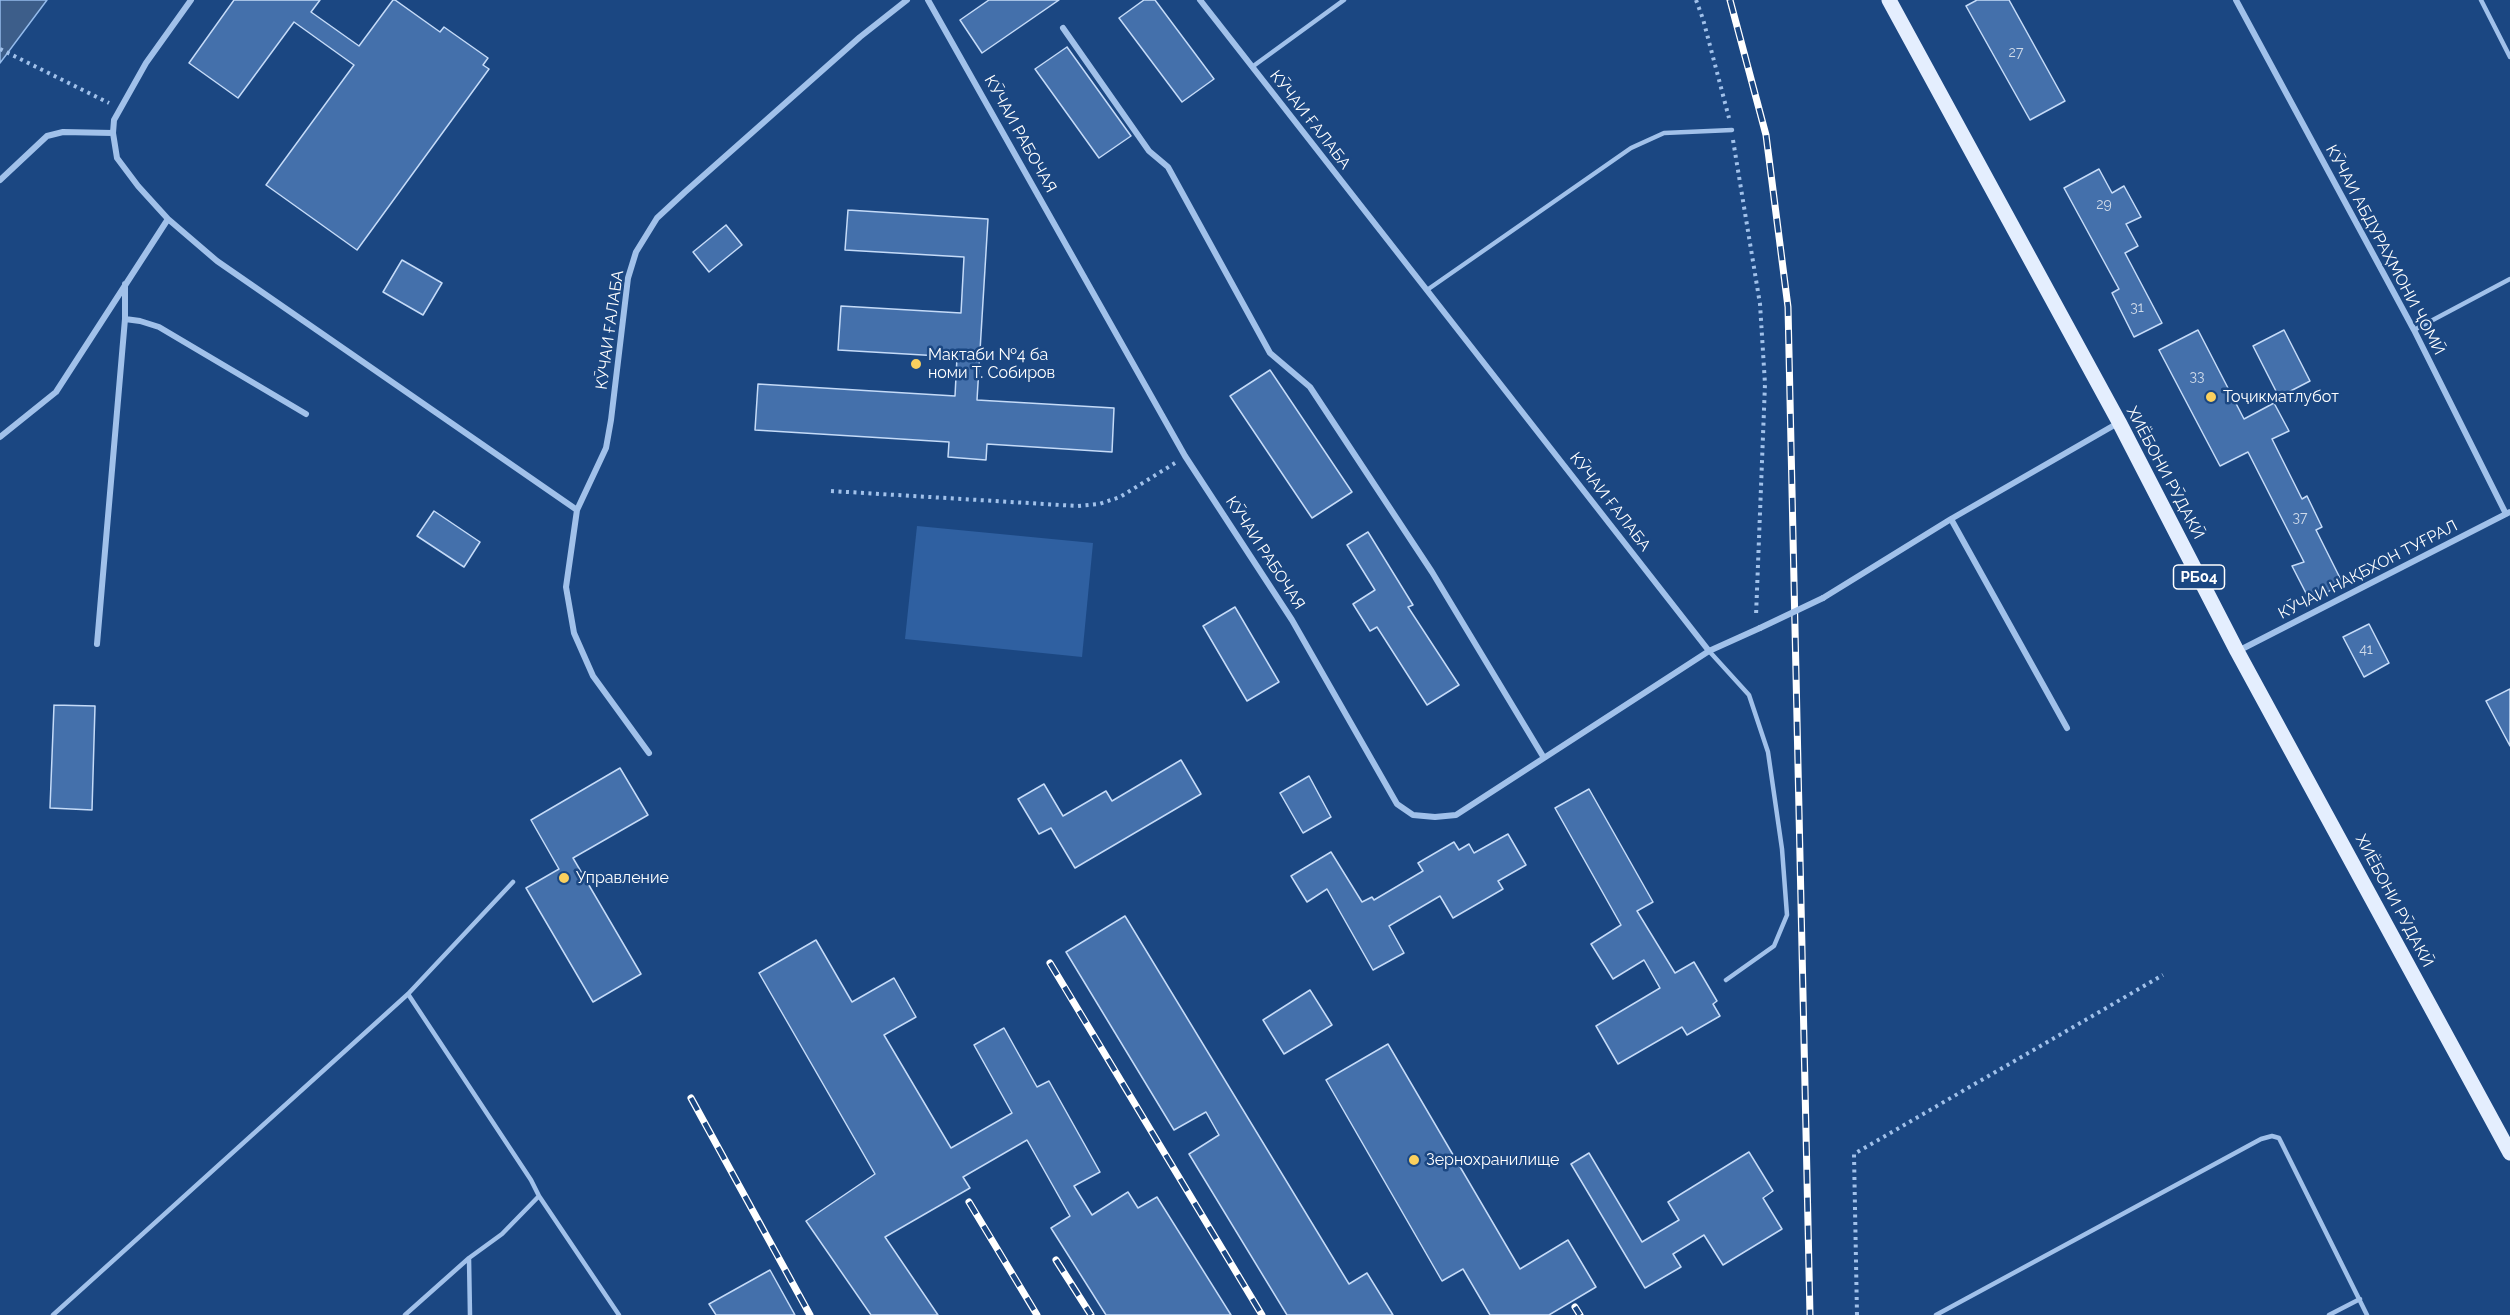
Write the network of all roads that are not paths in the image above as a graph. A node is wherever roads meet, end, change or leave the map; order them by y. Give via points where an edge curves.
1 (191, 0) edge
2 (906, 0) edge
3 (928, 0) edge
4 (1200, 0) edge
5 (1344, 0) edge
6 (1889, 0) edge
7 (2236, 0) edge
8 (2481, 0) edge
9 (1063, 28) dead end
10 (2510, 57) edge
11 (1251, 68) junction
12 (1732, 130) road end
13 (113, 133) junction
14 (0, 180) edge
15 (168, 219) junction
16 (2510, 279) edge
17 (125, 284) junction
18 (1428, 290) junction
19 (125, 319) junction
20 (2414, 330) junction
21 (306, 414) dead end
22 (2119, 422) junction
23 (0, 437) edge
24 (577, 510) junction
25 (2508, 514) edge
26 (1951, 519) junction
27 (97, 644) dead end
28 (1709, 651) junction
29 (2237, 651) junction
30 (2067, 728) dead end
31 (649, 753) dead end
32 (1544, 758) junction
33 (513, 882) dead end
34 (1726, 980) dead end
35 (408, 994) junction
36 (2510, 1153) edge
37 (539, 1196) junction
38 (469, 1258) junction
39 (2360, 1299) junction
40 (53, 1315) edge
41 (405, 1315) edge
42 (470, 1315) edge
43 (619, 1315) edge
44 (1936, 1315) edge
45 (2329, 1315) edge
46 (2367, 1315) edge

1 - 13 street via 119,108
2 - 24 street, КӮЧАИ ҒАЛАБА via 657,218 636,252 628,278 606,448
3 - 32 street, КӮЧАИ РАБОЧАЯ via 1185,456 1292,620 1397,804 1413,815 1456,815
4 - 11 street, КӮЧАИ ҒАЛАБА
5 - 11 lane
6 - 22 main road, ХИЁБОНИ РӮДАКӢ / РБ04
7 - 20 street, КӮЧАИ АБДУРАҲМОНИ ҶОМӢ
8 - 10 lane
9 - 32 street via 1149,151 1168,167 1270,353 1310,387 1432,572
11 - 18 street, КӮЧАИ ҒАЛАБА
12 - 18 lane via 1664,133 1631,148
13 - 14 street via 63,132 47,136
13 - 15 street via 117,158
15 - 17 street
15 - 24 street via 217,261
16 - 20 lane
17 - 19 street
17 - 23 street via 56,392
18 - 28 street, КӮЧАИ ҒАЛАБА
19 - 21 street via 159,327
19 - 27 street
20 - 25 street, КӮЧАИ АБДУРАҲМОНИ ҶОМӢ
22 - 26 street
22 - 29 main road, ХИЁБОНИ РӮДАКӢ / РБ04
24 - 31 street, КӮЧАИ ҒАЛАБА via 566,587 574,633 593,676
25 - 29 street, КӮЧАИ НАҚБХОН ТУҒРАЛ
26 - 28 street, bridge via 1823,598
26 - 30 street
28 - 32 street, КӮЧАИ РАБОЧАЯ
28 - 34 lane via 1749,695 1768,752 1787,915 1774,946
29 - 36 main road, ХИЁБОНИ РӮДАКӢ / РБ04
33 - 35 lane
35 - 37 lane
35 - 40 lane
37 - 38 lane via 502,1234
37 - 43 lane
38 - 41 lane
38 - 42 lane
39 - 44 lane via 2282,1144 2272,1136
39 - 45 lane
39 - 46 lane

